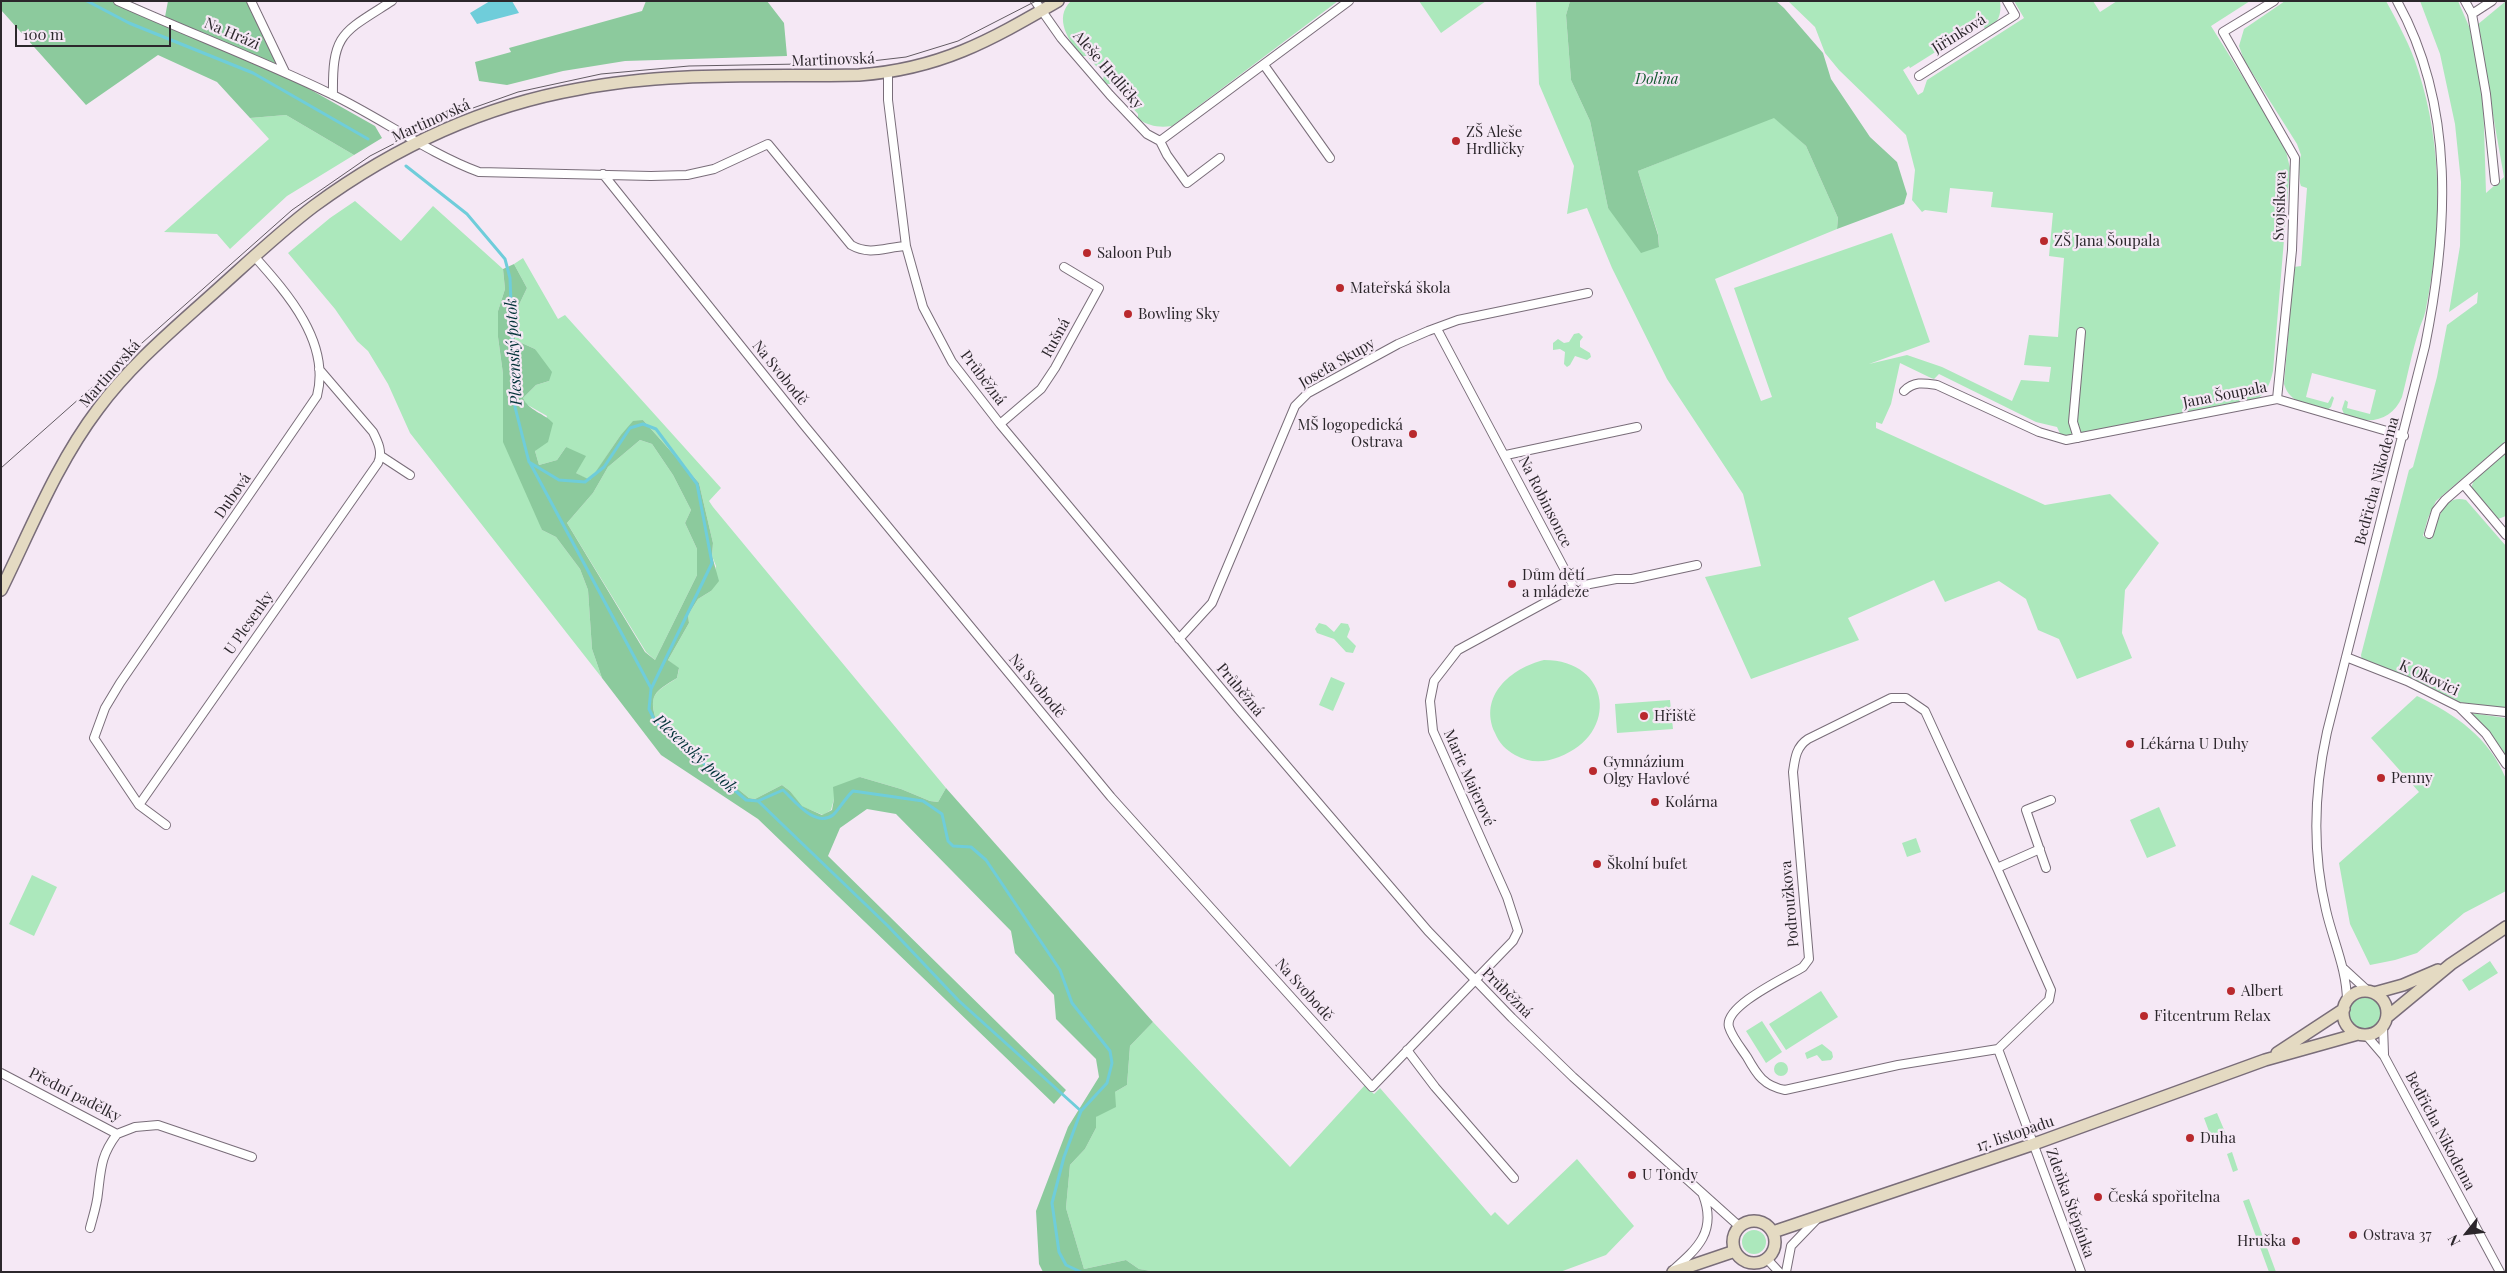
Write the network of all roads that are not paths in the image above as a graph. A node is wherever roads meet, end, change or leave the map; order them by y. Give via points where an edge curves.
1 (118, 1) edge
2 (251, 1) edge
3 (392, 1) edge
4 (1058, 1) edge
5 (1349, 1) edge
6 (2007, 1) edge
7 (2274, 1) edge
8 (2397, 1) edge
9 (2465, 1) edge
10 (2492, 1) edge
11 (1038, 6) edge
12 (2472, 14) junction
13 (1264, 65) junction
14 (285, 72) junction
15 (888, 73) junction
16 (1919, 76) dead end
17 (333, 95) junction
18 (1160, 141) junction
19 (418, 142) junction
20 (1220, 158) dead end
21 (1330, 158) dead end
22 (603, 174) junction
23 (2494, 181) dead end
24 (906, 246) junction
25 (254, 256) junction
26 (1064, 267) dead end
27 (1588, 293) dead end
28 (1437, 329) junction
29 (2081, 332) dead end
30 (320, 369) junction
31 (1904, 391) dead end
32 (2278, 399) junction
33 (1000, 424) junction
34 (1637, 427) dead end
35 (2404, 436) junction
36 (2078, 438) junction
37 (2506, 447) edge
38 (1506, 455) junction
39 (381, 456) junction
40 (410, 475) dead end
41 (2464, 485) junction
42 (2429, 534) dead end
43 (2506, 535) edge
44 (1698, 565) dead end
45 (1574, 588) junction
46 (1, 590) edge
47 (1179, 638) junction
48 (2346, 657) junction
49 (2459, 707) junction
50 (2506, 712) edge
51 (2506, 764) edge
52 (2051, 800) dead end
53 (139, 805) junction
54 (166, 825) dead end
55 (2040, 849) junction
56 (1997, 868) junction
57 (2046, 868) dead end
58 (2506, 927) edge
59 (2451, 964) junction
60 (2344, 969) junction
61 (1474, 980) junction
62 (2371, 992) junction
63 (2345, 1006) junction
64 (2385, 1021) junction
65 (2362, 1034) junction
66 (1998, 1048) junction
67 (1407, 1050) junction
68 (2384, 1056) junction
69 (2265, 1060) junction
70 (1, 1073) edge
71 (117, 1134) junction
72 (2034, 1144) junction
73 (252, 1157) dead end
74 (1514, 1178) dead end
75 (1702, 1194) junction
76 (1820, 1217) junction
77 (1740, 1227) junction
78 (90, 1228) dead end
79 (1773, 1232) junction
80 (1735, 1251) junction
81 (1767, 1259) junction
82 (1672, 1272) edge
83 (1779, 1272) edge
84 (1786, 1272) edge
85 (2081, 1272) edge
86 (2500, 1272) edge

1 - 14 street, Na Hrázi
2 - 14 street
3 - 17 street via 356,25 337,45 333,62
4 - 11 street, Martinovská
5 - 13 street
6 - 16 street, Jiřinková via 2015,15
7 - 32 street, Svojsíkova via 2223,32 2295,158 2292,250
8 - 35 street, Bedřicha Nikodema via 2429,79 2438,128 2442,191 2442,245 2437,288
9 - 12 street
10 - 12 street
11 - 15 street, Martinovská via 948,58
11 - 18 street, Aleše Hrdličky via 1110,94 1147,134
12 - 23 street via 2486,94
13 - 18 street
13 - 21 street
14 - 17 street, Na Hrázi
15 - 19 street, Martinovská via 607,84 559,92 494,110
15 - 24 street, Průběžná via 888,100
17 - 19 street, Na Hrázi
18 - 20 street, Aleše Hrdličky via 1187,183
19 - 22 street via 456,164 480,172
19 - 25 street, Martinovská via 347,183
22 - 24 street via 687,174 714,169 768,144 852,245 872,252
22 - 67 street, Na Svobodě via 804,425 1111,797 1372,1087
24 - 33 street, Průběžná via 914,278 935,333 952,362
25 - 30 street, Dubová via 299,312
25 - 46 street, Martinovská via 153,348 96,411 65,459
26 - 33 street, Rušná via 1099,288 1041,389
27 - 28 street, Josefa Skupy via 1458,320
28 - 38 street, Na Robinsonce
28 - 47 street, Josefa Skupy via 1398,344 1308,393 1295,406 1212,603
29 - 36 street via 2073,422
30 - 39 street via 373,432
30 - 53 street, Dubová via 319,389 312,406 111,696 94,738
31 - 36 street, Jana Šoupala via 1910,385 1937,384 2039,432 2066,440
32 - 35 street, Jana Šoupala
32 - 36 street, Jana Šoupala
33 - 47 street, Průběžná
34 - 38 street, Na Robinsonce
35 - 48 street, Bedřicha Nikodema
37 - 41 street
38 - 45 street, Na Robinsonce
39 - 40 street
39 - 53 street, U Plesenky
41 - 42 street via 2436,510
41 - 43 street
44 - 45 street, Marie Majerové
45 - 61 street, Marie Majerové via 1458,650 1434,680 1430,701 1433,731 1507,897 1518,931 1513,941
47 - 61 street, Průběžná via 1378,874
48 - 49 street, K Okovici via 2407,681
48 - 60 street, Bedřicha Nikodema via 2325,739 2316,803 2322,893
49 - 50 street
49 - 51 street, K Okovici via 2486,734
52 - 55 street via 2026,810
53 - 54 street
55 - 56 street
55 - 57 street
56 - 66 street, Podroužkova via 2050,990 2049,1000
56 - 66 street, Podroužkova via 1925,711 1917,704 1906,698 1891,698 1808,739 1795,754 1793,772 1809,959 1803,967 1738,1006 1730,1016 1729,1027 1758,1076 1770,1086 1785,1090
58 - 59 street
59 - 62 street via 2403,985
59 - 64 street
60 - 62 street, Bedřicha Nikodema
60 - 63 street, Bedřicha Nikodema
61 - 67 street, Na Svobodě
61 - 75 street, Průběžná via 1573,1077
62 - 63 street via 2356,994
62 - 64 street via 2384,1002
63 - 65 street via 2346,1023 2353,1031
63 - 69 street, 17. listopadu
64 - 65 street via 2375,1032
64 - 68 street, Bedřicha Nikodema
65 - 68 street, Bedřicha Nikodema
65 - 69 street, 17. listopadu
66 - 72 street
67 - 74 street
68 - 86 street, Bedřicha Nikodema
69 - 72 street, 17. listopadu
70 - 71 street, Přední padělky
71 - 73 street, Přední padělky via 135,1127 158,1125
71 - 78 street via 107,1147 101,1165
72 - 76 street, 17. listopadu
72 - 85 street, Zdeňka Štěpánka
75 - 77 street, Průběžná
75 - 82 street via 1709,1213 1704,1235 1698,1247
76 - 79 street, 17. listopadu
76 - 84 street via 1792,1246
77 - 79 street via 1757,1221
77 - 80 street via 1733,1239
79 - 81 street via 1774,1250
80 - 81 street via 1749,1263
80 - 82 street
81 - 83 street

